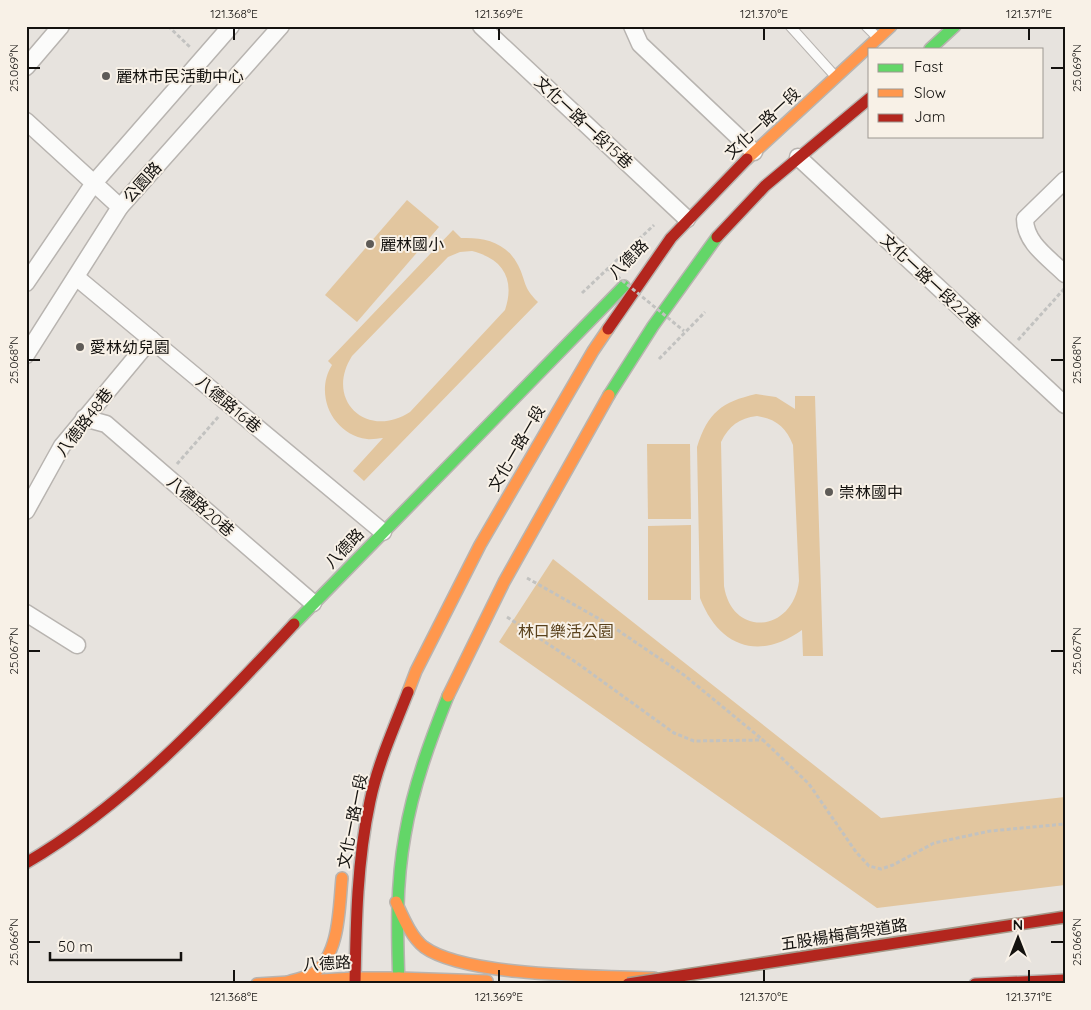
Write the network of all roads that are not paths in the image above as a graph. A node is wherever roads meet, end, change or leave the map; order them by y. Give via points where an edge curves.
1 (61, 26) edge
2 (230, 26) edge
3 (281, 26) edge
4 (480, 26) edge
5 (632, 26) edge
6 (790, 26) edge
7 (866, 26) edge
8 (891, 26) edge
9 (955, 26) edge
10 (878, 38) junction
11 (931, 48) edge
12 (26, 67) edge
13 (836, 77) junction
14 (868, 100) edge
15 (26, 121) edge
16 (754, 152) junction
17 (798, 157) junction
18 (1065, 180) edge
19 (94, 183) junction
20 (120, 207) junction
21 (687, 219) junction
22 (671, 238) junction
23 (1065, 274) edge
24 (76, 277) junction
25 (26, 283) edge
26 (151, 339) junction
27 (26, 355) edge
28 (1065, 405) edge
29 (84, 418) junction
30 (26, 511) edge
31 (383, 532) junction
32 (313, 603) junction
33 (26, 613) edge
34 (77, 645) dead end
35 (379, 768) junction
36 (352, 833) dead end
37 (26, 863) edge
38 (344, 868) dead end
39 (396, 902) junction
40 (1065, 917) edge
41 (1065, 980) edge
42 (354, 981) edge
43 (399, 981) edge
44 (288, 982) junction
45 (257, 984) edge
46 (591, 984) edge
47 (628, 984) edge
48 (690, 984) edge
49 (975, 984) edge

1 - 12 street
2 - 19 street
3 - 20 street, 公園路
4 - 21 street, 文化一路一段15巷
5 - 16 street via 640,44
6 - 13 lane
7 - 10 lane
8 - 10 main road, 文化一路一段
9 - 11 main road
10 - 13 main road, 文化一路一段
13 - 16 main road, 文化一路一段
14 - 17 main road
15 - 19 street
16 - 21 main road, 文化一路一段
17 - 28 street, 文化一路一段22巷
17 - 39 main road via 732,219 664,307 612,386 511,570 453,688 427,752 409,812
18 - 23 street via 1025,219 1025,230 1031,241
19 - 20 street
19 - 25 street
20 - 24 street, 公園路
21 - 22 main road, 文化一路一段
22 - 31 main road, 八德路
22 - 35 main road, 文化一路一段 via 593,350 480,545 416,671
24 - 26 street, 八德路16巷
24 - 27 street, 公園路
26 - 29 street, 八德路48巷
26 - 31 street, 八德路16巷
29 - 30 street, 八德路48巷 via 62,446
29 - 32 street, 八德路20巷 via 106,424
31 - 32 main road, 八德路
32 - 37 main road, 八德路 via 208,717 154,768 62,842
33 - 34 street
35 - 36 main road
35 - 42 main road, 文化一路一段 via 357,885
38 - 44 main road via 338,924 330,953 315,973
39 - 43 main road
39 - 48 main road via 410,931 425,949 448,960 495,969 662,978
40 - 47 main road, 五股楊梅高架道路, bridge
41 - 49 main road
42 - 43 main road, 八德路
42 - 44 main road, 八德路
43 - 46 main road, 八德路
44 - 45 main road, 八德路

